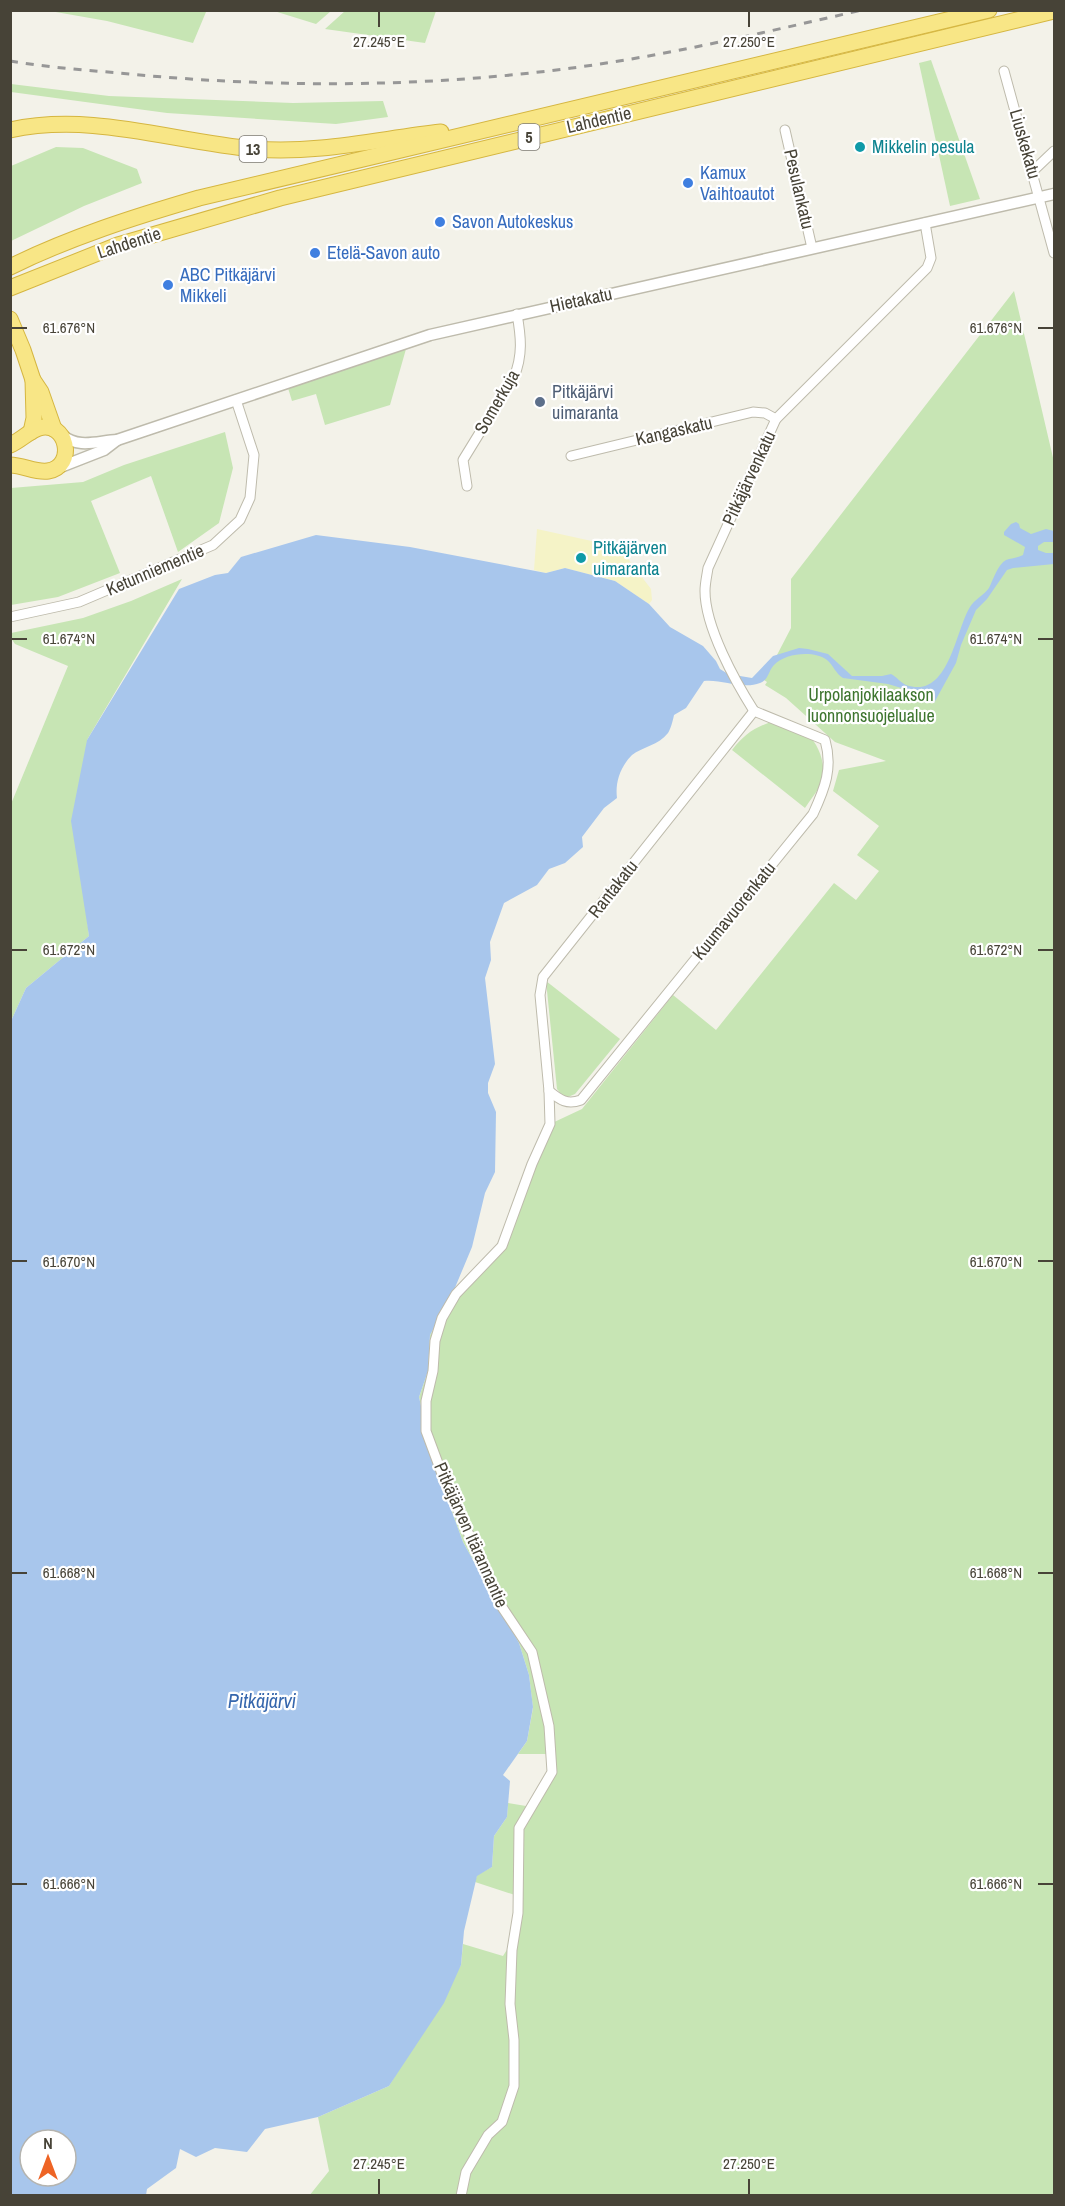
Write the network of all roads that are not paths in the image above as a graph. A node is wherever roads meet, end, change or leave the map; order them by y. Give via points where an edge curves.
1 (989, 10) edge
2 (1054, 11) edge
3 (1005, 70) dead end
4 (497, 126) junction
5 (10, 130) edge
6 (785, 130) dead end
7 (1054, 151) edge
8 (1033, 171) junction
9 (1054, 194) edge
10 (1040, 197) junction
11 (925, 223) junction
12 (812, 249) junction
13 (1054, 253) edge
14 (10, 267) edge
15 (10, 288) edge
16 (517, 314) junction
17 (10, 319) edge
18 (33, 380) junction
19 (236, 400) junction
20 (776, 419) junction
21 (58, 432) junction
22 (28, 435) junction
23 (117, 440) junction
24 (10, 445) edge
25 (571, 456) dead end
26 (10, 465) edge
27 (55, 469) junction
28 (38, 470) junction
29 (466, 486) dead end
30 (10, 617) edge
31 (754, 711) junction
32 (549, 1091) junction
33 (461, 2196) edge

1 - 4 highway, Lahdentie / 5
2 - 15 highway, Lahdentie / 5 via 280,198 118,245
3 - 8 street, Liuskekatu
4 - 5 highway, 13 via 295,150 222,146 77,123
4 - 14 highway, Lahdentie / 5 via 145,213 89,232
6 - 12 street, Pesulankatu
7 - 8 street
8 - 10 street, Liuskekatu
9 - 10 street, Hietakatu
10 - 11 street, Hietakatu
10 - 13 street, Liuskekatu
11 - 12 street, Hietakatu
11 - 20 street, Pitkäjärvenkatu via 931,258 927,268
12 - 16 street, Hietakatu
16 - 19 street, Hietakatu via 430,335
16 - 29 street, Somerkuja via 522,342 519,364 463,460
17 - 18 highway
18 - 21 highway
18 - 22 highway via 34,418
19 - 23 street, Hietakatu
19 - 30 street, Ketunniementie via 254,454 250,498 240,520 213,545 79,602
20 - 25 street, Kangaskatu via 765,412 753,412
20 - 31 street, Pitkäjärvenkatu via 708,568 705,590 709,616 730,669
21 - 22 highway via 38,428
21 - 23 street, Hietakatu via 79,444
21 - 27 highway via 66,444 66,454
22 - 24 highway
22 - 28 highway via 22,453 25,461
23 - 27 street, Hietakatu via 104,450
26 - 28 highway
27 - 28 highway
31 - 32 street, Rantakatu via 543,977 540,995
31 - 32 street, Kuumavuorenkatu via 825,740 829,773 813,814 581,1100 561,1101
32 - 33 street, Pitkäjärven Itärannantie via 550,1124 502,1246 456,1294 442,1318 426,1401 426,1431 443,1477 500,1604 532,1652 549,1726 552,1772 519,1828 518,1913 510,2004 514,2086 502,2122 488,2134 465,2172

